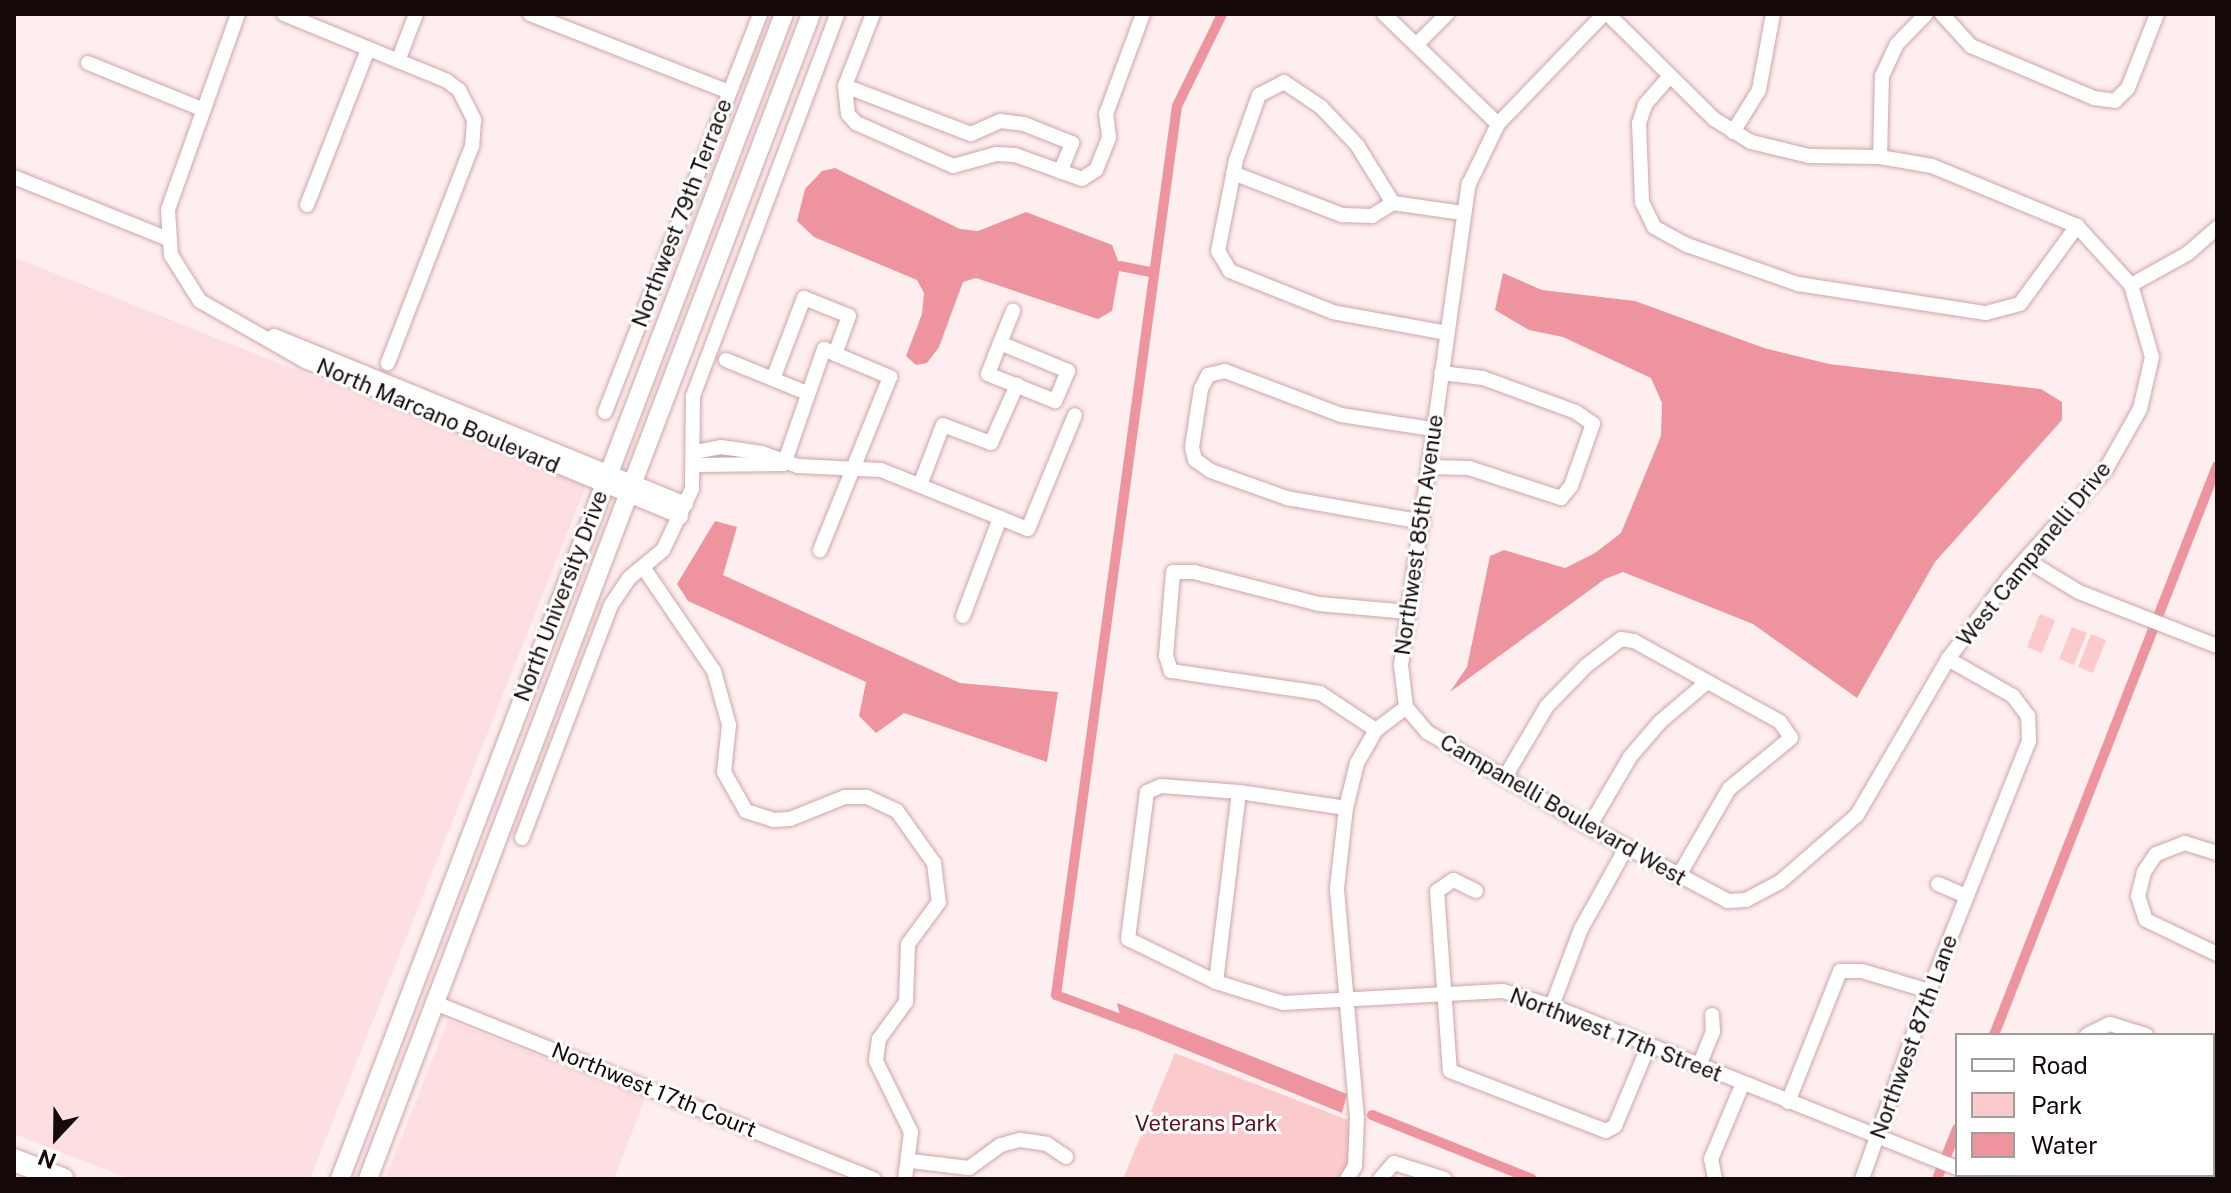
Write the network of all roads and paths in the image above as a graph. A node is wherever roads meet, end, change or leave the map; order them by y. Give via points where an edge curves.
1 (238, 14) edge
2 (284, 14) edge
3 (416, 14) edge
4 (530, 14) edge
5 (760, 14) edge
6 (784, 14) edge
7 (811, 14) edge
8 (837, 14) edge
9 (873, 14) edge
10 (1143, 14) edge
11 (1384, 14) edge
12 (1447, 14) edge
13 (1606, 14) edge
14 (1773, 14) edge
15 (1926, 14) edge
16 (1942, 14) edge
17 (2157, 14) edge
18 (1416, 45) junction
19 (368, 49) junction
20 (398, 61) junction
21 (88, 63) dead end
22 (1669, 77) junction
23 (845, 86) junction
24 (729, 92) junction
25 (202, 109) junction
26 (1498, 124) junction
27 (1733, 132) junction
28 (1880, 157) junction
29 (1060, 172) junction
30 (1233, 173) junction
31 (14, 177) edge
32 (1393, 203) junction
33 (307, 205) dead end
34 (1462, 213) junction
35 (2077, 226) junction
36 (2217, 228) edge
37 (168, 239) junction
38 (2131, 285) junction
39 (1013, 310) dead end
40 (1447, 333) junction
41 (1000, 343) junction
42 (835, 354) junction
43 (726, 360) dead end
44 (388, 363) dead end
45 (1441, 373) junction
46 (773, 379) junction
47 (1017, 385) junction
48 (807, 393) junction
49 (605, 412) dead end
50 (1075, 415) dead end
51 (1433, 429) junction
52 (696, 459) junction
53 (784, 464) junction
54 (1429, 467) junction
55 (854, 470) junction
56 (606, 478) junction
57 (920, 485) junction
58 (630, 488) junction
59 (684, 510) junction
60 (1000, 518) junction
61 (1423, 522) junction
62 (820, 550) dead end
63 (2028, 561) junction
64 (643, 567) junction
65 (1409, 612) junction
66 (963, 616) dead end
67 (2217, 646) edge
68 (1948, 659) junction
69 (1706, 683) junction
70 (523, 698) junction
71 (1406, 707) junction
72 (1376, 730) junction
73 (527, 757) junction
74 (1505, 777) junction
75 (1239, 792) junction
76 (1346, 808) junction
77 (1589, 827) junction
78 (522, 838) dead end
79 (1626, 848) junction
80 (2217, 853) edge
81 (1678, 877) junction
82 (1938, 884) dead end
83 (1476, 891) dead end
84 (1966, 896) junction
85 (1728, 901) joint
86 (2217, 954) edge
87 (420, 972) junction
88 (1216, 982) junction
89 (1929, 991) junction
90 (1441, 994) junction
91 (409, 997) junction
92 (1344, 1001) junction
93 (433, 1002) junction
94 (1552, 1006) junction
95 (1712, 1015) dead end
96 (2091, 1033) edge
97 (2139, 1033) edge
98 (421, 1038) junction
99 (1648, 1047) junction
100 (1699, 1066) junction
101 (1743, 1083) junction
102 (1788, 1102) junction
103 (1878, 1136) junction
104 (1066, 1157) dead end
105 (14, 1160) edge
106 (911, 1161) junction
107 (1955, 1167) edge
108 (62, 1179) edge
109 (340, 1179) edge
110 (368, 1179) edge
111 (874, 1179) edge
112 (905, 1179) edge
113 (1347, 1179) edge
114 (1380, 1179) edge
115 (1445, 1179) edge
116 (1715, 1179) edge
117 (1862, 1179) edge

1 - 25 street
2 - 19 street
3 - 20 street
4 - 24 street
5 - 24 street, Northwest 79th Terrace
6 - 56 main road, North University Drive
7 - 58 main road, North University Drive
8 - 52 street via 693,396
9 - 23 street
10 - 29 street via 1106,114 1109,137 1101,156 1088,177
11 - 18 street
12 - 18 street
13 - 22 street
13 - 26 street, Northwest 85th Avenue
14 - 27 street via 1759,90
15 - 28 street via 1897,44 1882,76
16 - 17 street via 1971,46 2094,98 2115,101 2128,88
18 - 26 street
19 - 20 street
19 - 33 street
20 - 44 street via 447,81 471,109 472,146
21 - 25 street
22 - 27 street
22 - 35 street via 1645,105 1639,123 1642,202 1649,221 1687,245 1798,284 1986,313 2010,309 2028,294
23 - 29 street via 848,114 856,123 899,145 953,166 1006,154
23 - 29 street via 971,134 1000,121 1024,124 1072,143
24 - 49 street, Northwest 79th Terrace
25 - 37 street via 172,191
26 - 34 street, Northwest 85th Avenue via 1479,154
27 - 28 street via 1786,152
28 - 35 street via 1950,172
30 - 32 street via 1342,215 1372,216
30 - 32 street via 1259,95 1273,84 1293,85 1357,145
30 - 40 street via 1218,251 1230,271 1333,312
31 - 37 street
32 - 34 street
34 - 40 street, Northwest 85th Avenue
35 - 38 street
36 - 38 street via 2187,254
37 - 56 street, North Marcano Boulevard via 189,289 212,311 305,361
38 - 63 street, West Campanelli Drive via 2152,357 2140,409 2106,469
39 - 41 street
40 - 45 street, Northwest 85th Avenue
41 - 47 street via 988,374
41 - 47 street via 1068,371 1055,401
42 - 46 street via 849,316 804,298
42 - 48 street via 824,349
42 - 55 street via 890,377
43 - 46 street
45 - 51 street, Northwest 85th Avenue
45 - 54 street via 1483,378 1576,412 1593,424 1571,486 1561,498 1469,468
46 - 48 street
47 - 57 street via 991,443 943,425
48 - 53 street
50 - 60 street via 1028,529
51 - 54 street, Northwest 85th Avenue
51 - 61 street via 1341,415 1225,371 1208,375 1201,389 1195,460 1211,471 1287,498
52 - 53 street
52 - 59 street
53 - 55 street
54 - 61 street, Northwest 85th Avenue
55 - 57 street via 881,470
55 - 62 street
56 - 58 street, North Marcano Boulevard
56 - 70 main road, North University Drive
57 - 60 street
58 - 59 street, North Marcano Boulevard
58 - 73 main road, North University Drive
59 - 64 street via 663,550
60 - 66 street
61 - 65 street, Northwest 85th Avenue
63 - 67 street via 2079,592
63 - 68 street, West Campanelli Drive
64 - 78 street via 611,605
64 - 106 street via 714,671 729,725 724,772 746,811 773,820 790,819 856,795 888,805 910,824 934,863 939,902 908,944 906,1002 879,1039 876,1061 877,1073 911,1132
65 - 71 street, Northwest 85th Avenue via 1401,665
65 - 72 street via 1319,604 1194,572 1173,572 1166,656 1171,671 1320,693
68 - 84 street, Northwest 87th Lane via 2013,696 2028,716 2029,741
68 - 85 street, West Campanelli Drive via 1857,815 1780,882 1746,900
69 - 74 street via 1634,641 1621,639 1547,706
69 - 77 street via 1660,722 1630,757
69 - 81 street via 1780,722 1791,738 1729,789
70 - 73 main road
70 - 87 main road, North University Drive
71 - 72 street
71 - 74 street, Campanelli Boulevard West via 1427,732
72 - 76 street via 1357,763
73 - 93 main road, North University Drive
74 - 77 street, Campanelli Boulevard West
75 - 76 street
75 - 88 street
75 - 88 street, Northwest 17th Street via 1161,786 1147,792 1128,939
76 - 92 street via 1337,888
77 - 79 street, Campanelli Boulevard West
79 - 81 street, Campanelli Boulevard West
79 - 94 street via 1581,929
80 - 86 street via 2185,843 2156,854 2138,896 2146,920
81 - 85 street, Campanelli Boulevard West
82 - 84 street
83 - 90 street via 1453,880 1437,891
84 - 89 street, Northwest 87th Lane
87 - 91 main road, North University Drive
87 - 93 main road
88 - 92 street, Northwest 17th Street via 1283,1003
89 - 102 street via 1862,971 1840,971
89 - 103 street, Northwest 87th Lane
90 - 92 street, Northwest 17th Street
90 - 94 street, Northwest 17th Street via 1503,991
90 - 99 street via 1450,1071 1606,1131 1615,1126
91 - 98 main road via 419,1008
91 - 109 main road, North University Drive
92 - 113 street via 1357,1118 1355,1166
93 - 98 main road, North University Drive
93 - 111 street, Northwest 17th Court
94 - 99 street, Northwest 17th Street
95 - 100 street via 1713,1032
96 - 97 street via 2110,1024
98 - 110 main road, North University Drive
99 - 100 street, Northwest 17th Street
100 - 101 street, Northwest 17th Street
101 - 102 street, Northwest 17th Street
101 - 116 street via 1710,1162
102 - 103 street, Northwest 17th Street
103 - 107 street, Northwest 17th Street
103 - 117 street, Northwest 87th Lane
104 - 106 street via 1047,1144 1020,1140 1001,1145 969,1168
105 - 108 highway
106 - 112 street
114 - 115 street via 1394,1163 1407,1163

